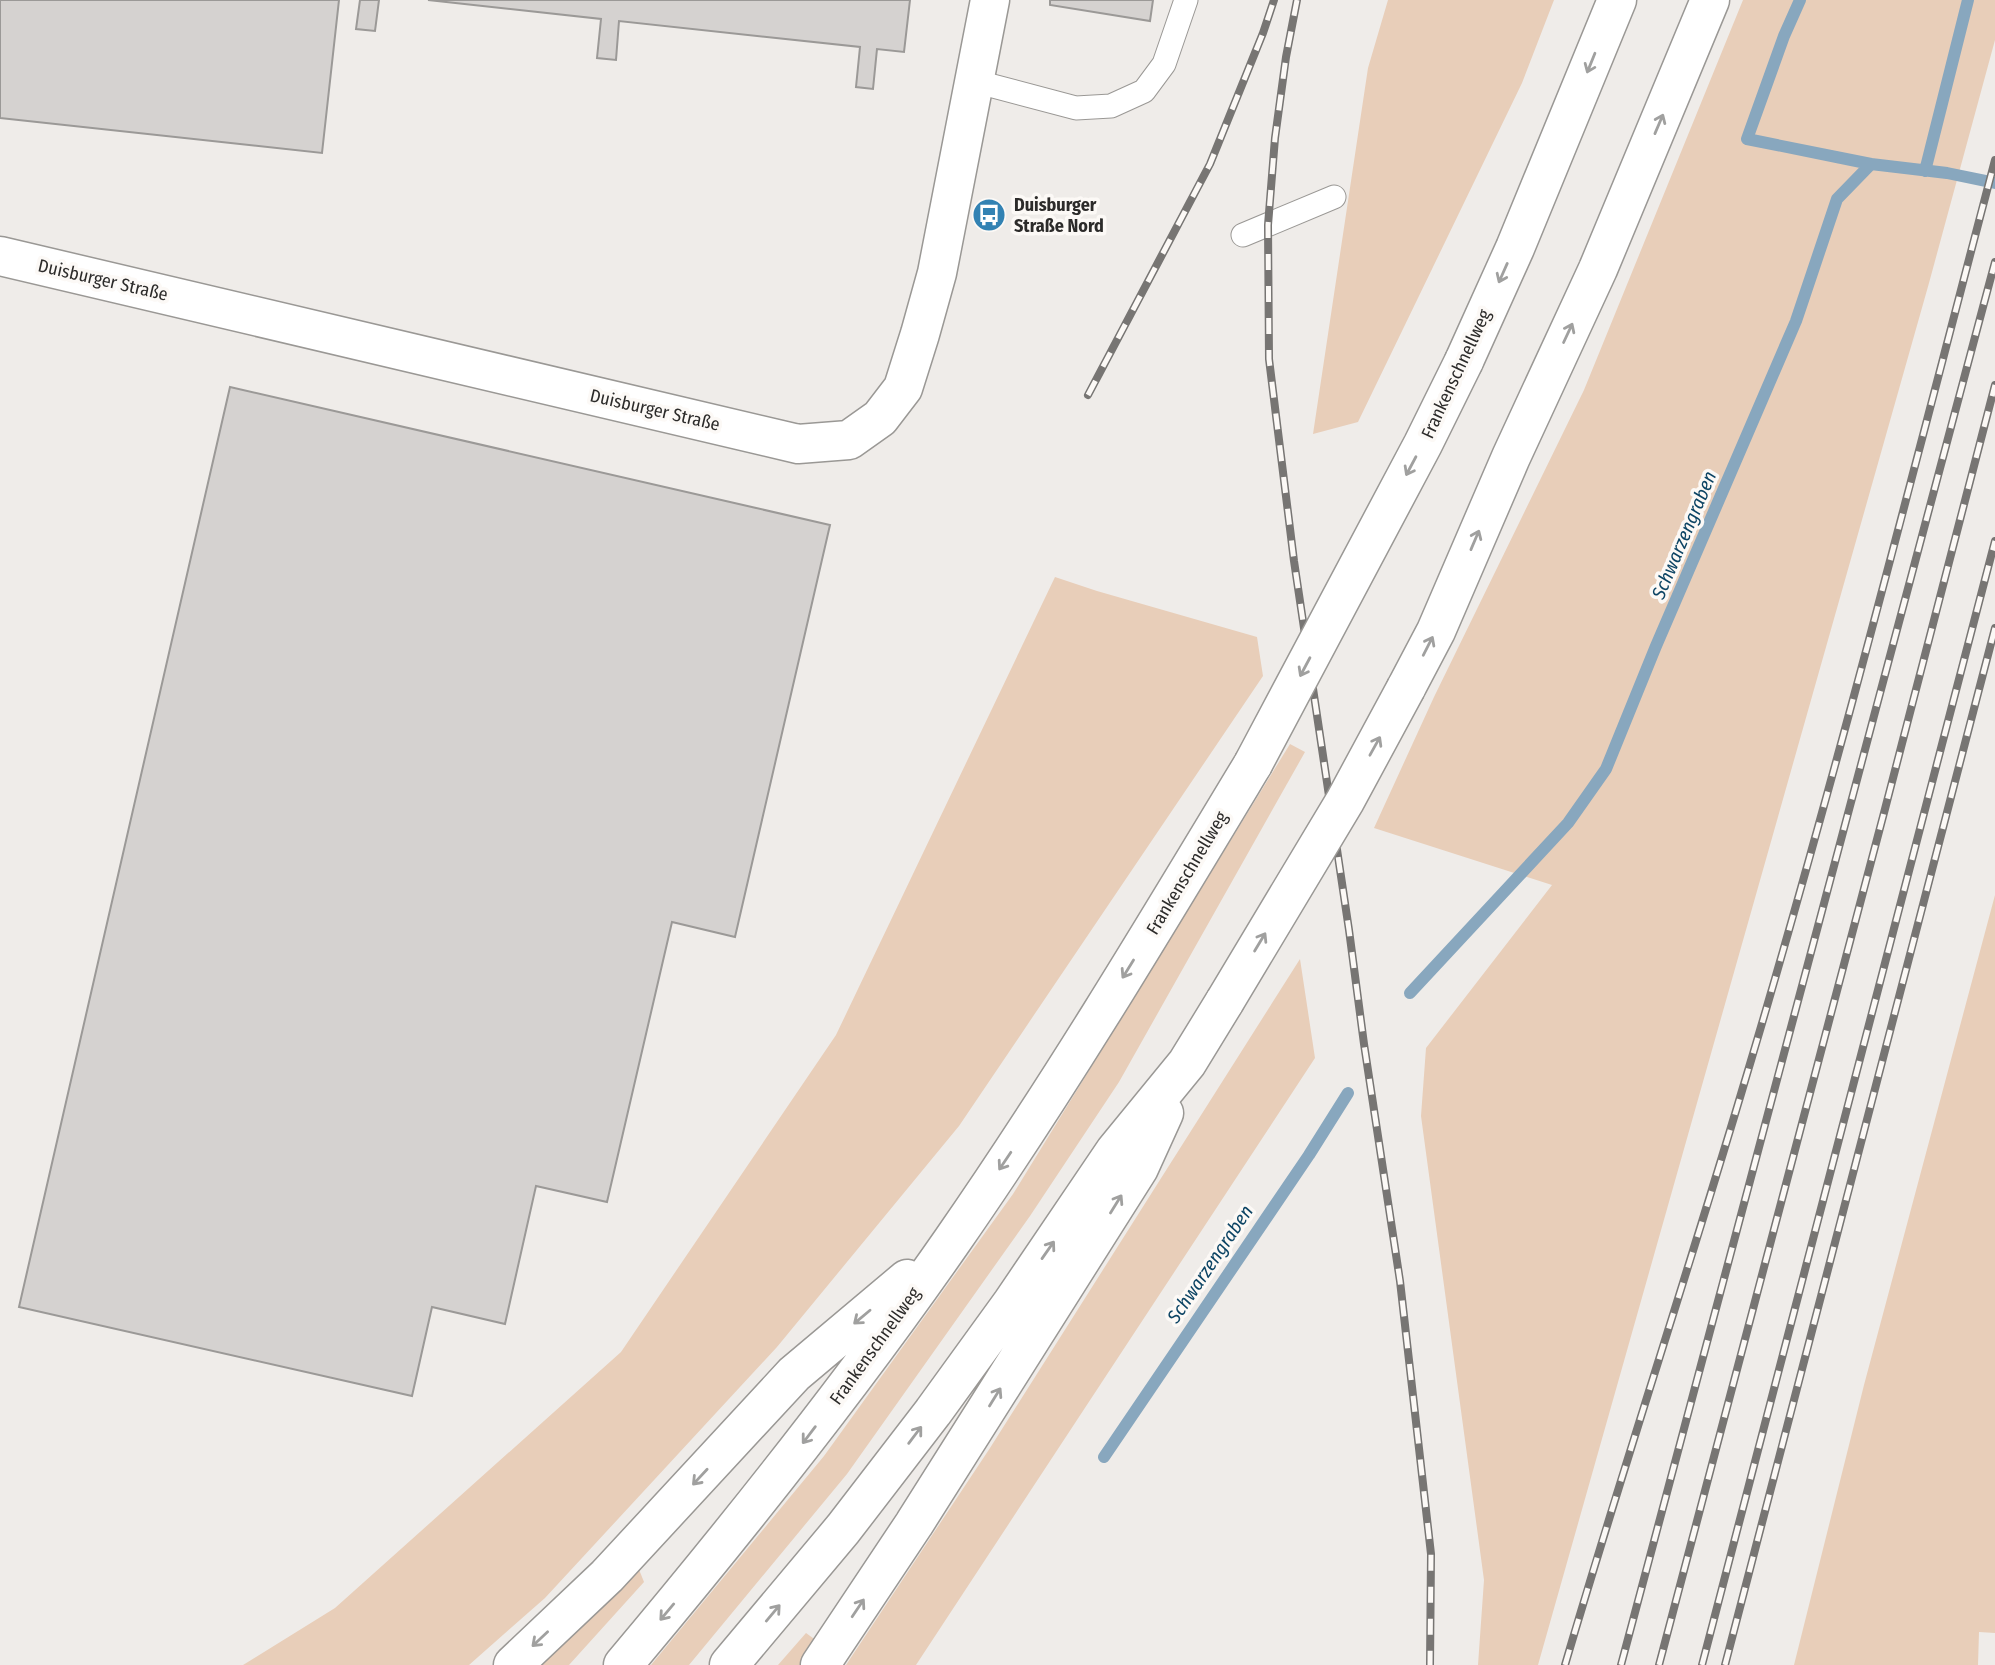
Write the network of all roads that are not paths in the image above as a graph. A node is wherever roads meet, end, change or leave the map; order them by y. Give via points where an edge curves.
1 (990, 0) edge
2 (1186, 0) edge
3 (1617, 0) edge
4 (1710, 0) edge
5 (974, 81) junction
6 (1334, 197) dead end
7 (1243, 235) dead end
8 (0, 256) edge
9 (1186, 1063) junction
10 (951, 1242) junction
11 (513, 1665) edge
12 (623, 1665) edge
13 (729, 1665) edge
14 (820, 1665) edge

1 - 5 main road, Duisburger Straße
2 - 5 lane via 1164,64 1144,91 1111,106 1076,108
3 -> 10 main road, Frankenschnellweg, bridge via 1464,361 1253,764 1059,1080
9 -> 4 main road, bridge via 1351,789 1418,665 1598,269
5 - 8 main road, Duisburger Straße via 937,273 903,388 880,418 849,440 798,444
6 - 7 lane
13 -> 9 main road via 896,1461 1012,1303 1115,1151
14 -> 9 main road via 1139,1168
10 -> 11 main road via 794,1374 607,1576
10 -> 12 main road, Frankenschnellweg via 804,1442

